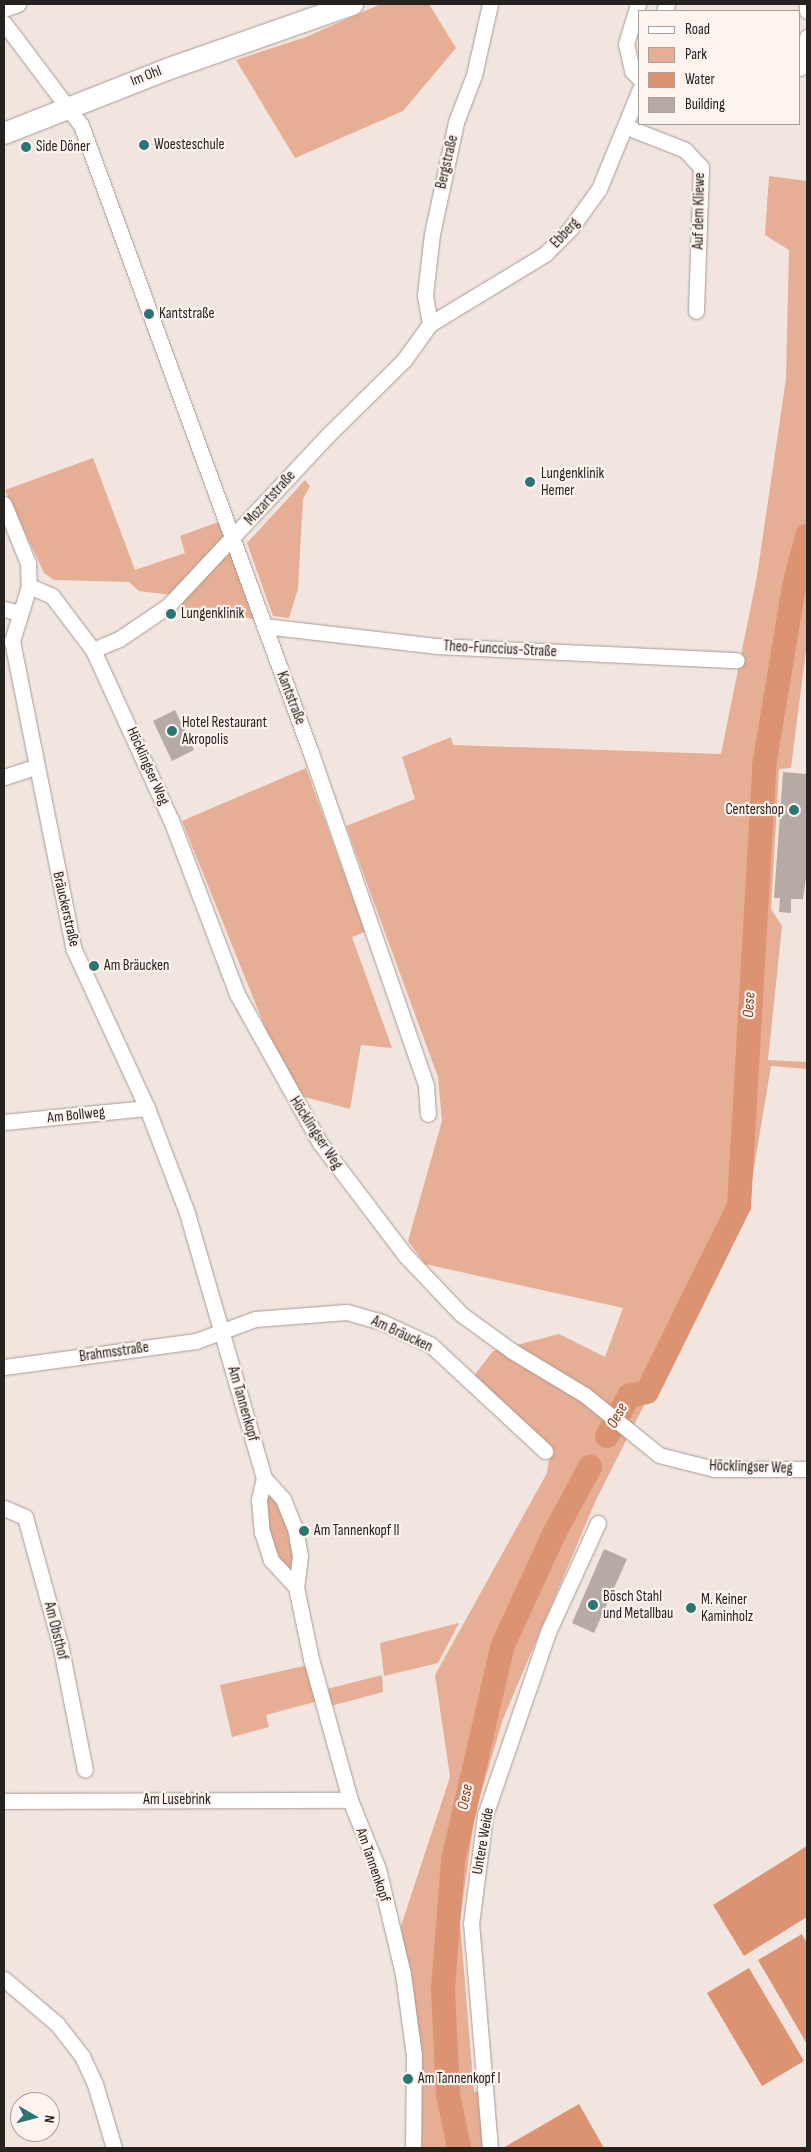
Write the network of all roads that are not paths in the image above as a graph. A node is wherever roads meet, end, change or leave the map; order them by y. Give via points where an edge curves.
1 (18, 4) edge
2 (324, 4) edge
3 (352, 4) edge
4 (490, 4) edge
5 (638, 4) edge
6 (807, 4) edge
7 (4, 9) edge
8 (807, 11) edge
9 (4, 23) edge
10 (291, 25) junction
11 (807, 37) edge
12 (801, 64) edge
13 (638, 77) edge
14 (638, 95) edge
15 (70, 105) junction
16 (627, 127) junction
17 (4, 133) edge
18 (696, 311) dead end
19 (430, 324) junction
20 (4, 504) edge
21 (234, 538) junction
22 (29, 586) junction
23 (4, 609) edge
24 (20, 613) junction
25 (264, 626) junction
26 (93, 650) junction
27 (737, 660) dead end
28 (35, 767) junction
29 (6, 770) edge
30 (147, 1108) junction
31 (428, 1114) dead end
32 (4, 1122) edge
33 (222, 1329) junction
34 (4, 1366) edge
35 (545, 1451) dead end
36 (807, 1469) edge
37 (264, 1478) junction
38 (4, 1508) edge
39 (598, 1523) dead end
40 (296, 1587) junction
41 (84, 1770) dead end
42 (350, 1800) junction
43 (4, 1801) edge
44 (4, 1979) edge
45 (114, 2148) edge
46 (412, 2148) edge
47 (490, 2148) edge

1 - 7 street
2 - 10 main road, Im Ohl
3 - 10 main road, Im Ohl
4 - 19 street, Bergstraße via 474,75 456,122 432,234 426,295
5 - 13 street via 626,44 632,71
6 - 8 street
9 - 15 street, Kantstraße
10 - 15 main road, Im Ohl
11 - 12 street
14 - 16 street, Ebberg
15 - 17 main road, Im Ohl
15 - 21 street, Kantstraße via 81,125
16 - 18 street, Auf dem Kliewe via 685,150 701,167
16 - 19 street, Ebberg via 599,188 570,229 545,254
19 - 21 street, Mozartstraße via 404,360 328,435
20 - 22 street, Bräuckerstraße via 28,563
21 - 25 street, Kantstraße
21 - 26 street, Mozartstraße via 168,606 119,639
22 - 24 street, Bräuckerstraße
22 - 26 street, Höcklingser Weg via 52,596
23 - 24 street
24 - 28 street, Bräuckerstraße via 12,641
25 - 27 street, Theo-Funccius-Straße via 436,646
25 - 31 street, Kantstraße via 426,1086
26 - 36 street, Höcklingser Weg via 171,820 238,994 315,1135 364,1204 460,1314 512,1351 585,1395 659,1455 714,1468
28 - 29 street
28 - 30 street, Bräuckerstraße via 74,950
30 - 32 street, Am Bollweg
30 - 33 street, Bräuckerstraße via 187,1214
33 - 34 street, Brahmsstraße via 196,1341
33 - 35 street, Am Bräucken via 256,1319 347,1312 382,1322 431,1345
33 - 37 street, Am Tannenkopf
37 - 40 street, Am Tannenkopf via 283,1499 295,1528 300,1556
37 - 40 street, Am Tannenkopf via 259,1500 262,1532 271,1560
38 - 41 street, Am Obsthof via 25,1517 60,1644
39 - 47 street, Untere Weide via 548,1632 485,1816 470,1924
40 - 42 street, Am Tannenkopf via 311,1659
42 - 43 street, Am Lusebrink
42 - 46 street, Am Tannenkopf via 378,1869 403,1974 414,2055
44 - 45 street via 56,2024 82,2056 95,2084

